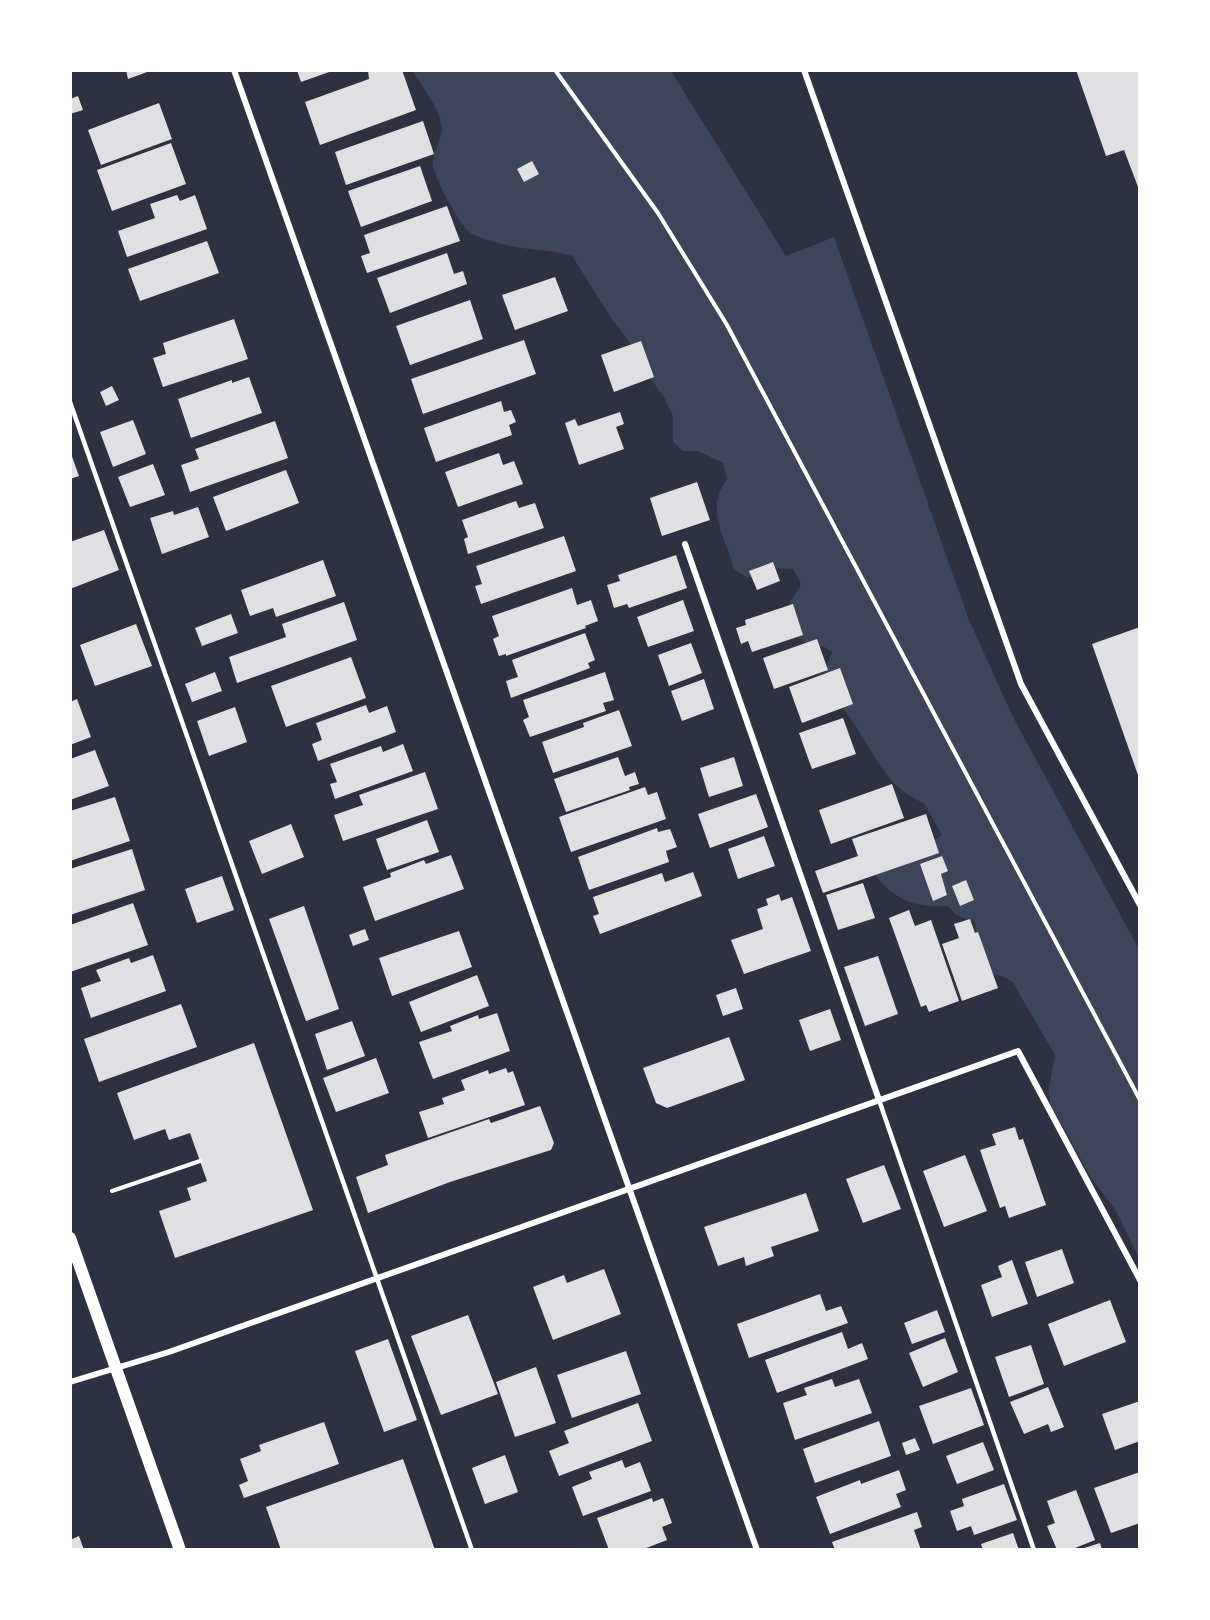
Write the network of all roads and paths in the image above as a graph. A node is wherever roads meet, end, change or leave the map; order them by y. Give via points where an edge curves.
1 (234, 70) edge
2 (555, 70) edge
3 (804, 70) edge
4 (70, 402) edge
5 (685, 544) dead end
6 (1140, 905) edge
7 (879, 1100) junction
8 (1140, 1100) edge
9 (200, 1161) dead end
10 (629, 1189) junction
11 (112, 1191) dead end
12 (70, 1238) edge
13 (377, 1278) junction
14 (1140, 1280) edge
15 (116, 1368) junction
16 (70, 1382) edge
17 (180, 1550) edge
18 (472, 1550) edge
19 (757, 1550) edge
20 (1034, 1550) edge

1 - 10 street
2 - 8 path via 658,213 727,325
3 - 6 street via 1021,684
4 - 13 lane
5 - 7 street
7 - 10 street
7 - 14 street via 1018,1051
7 - 20 lane
9 - 11 path
10 - 13 street
10 - 19 street
12 - 15 main road
13 - 15 street
13 - 18 lane
15 - 16 street
15 - 17 main road

